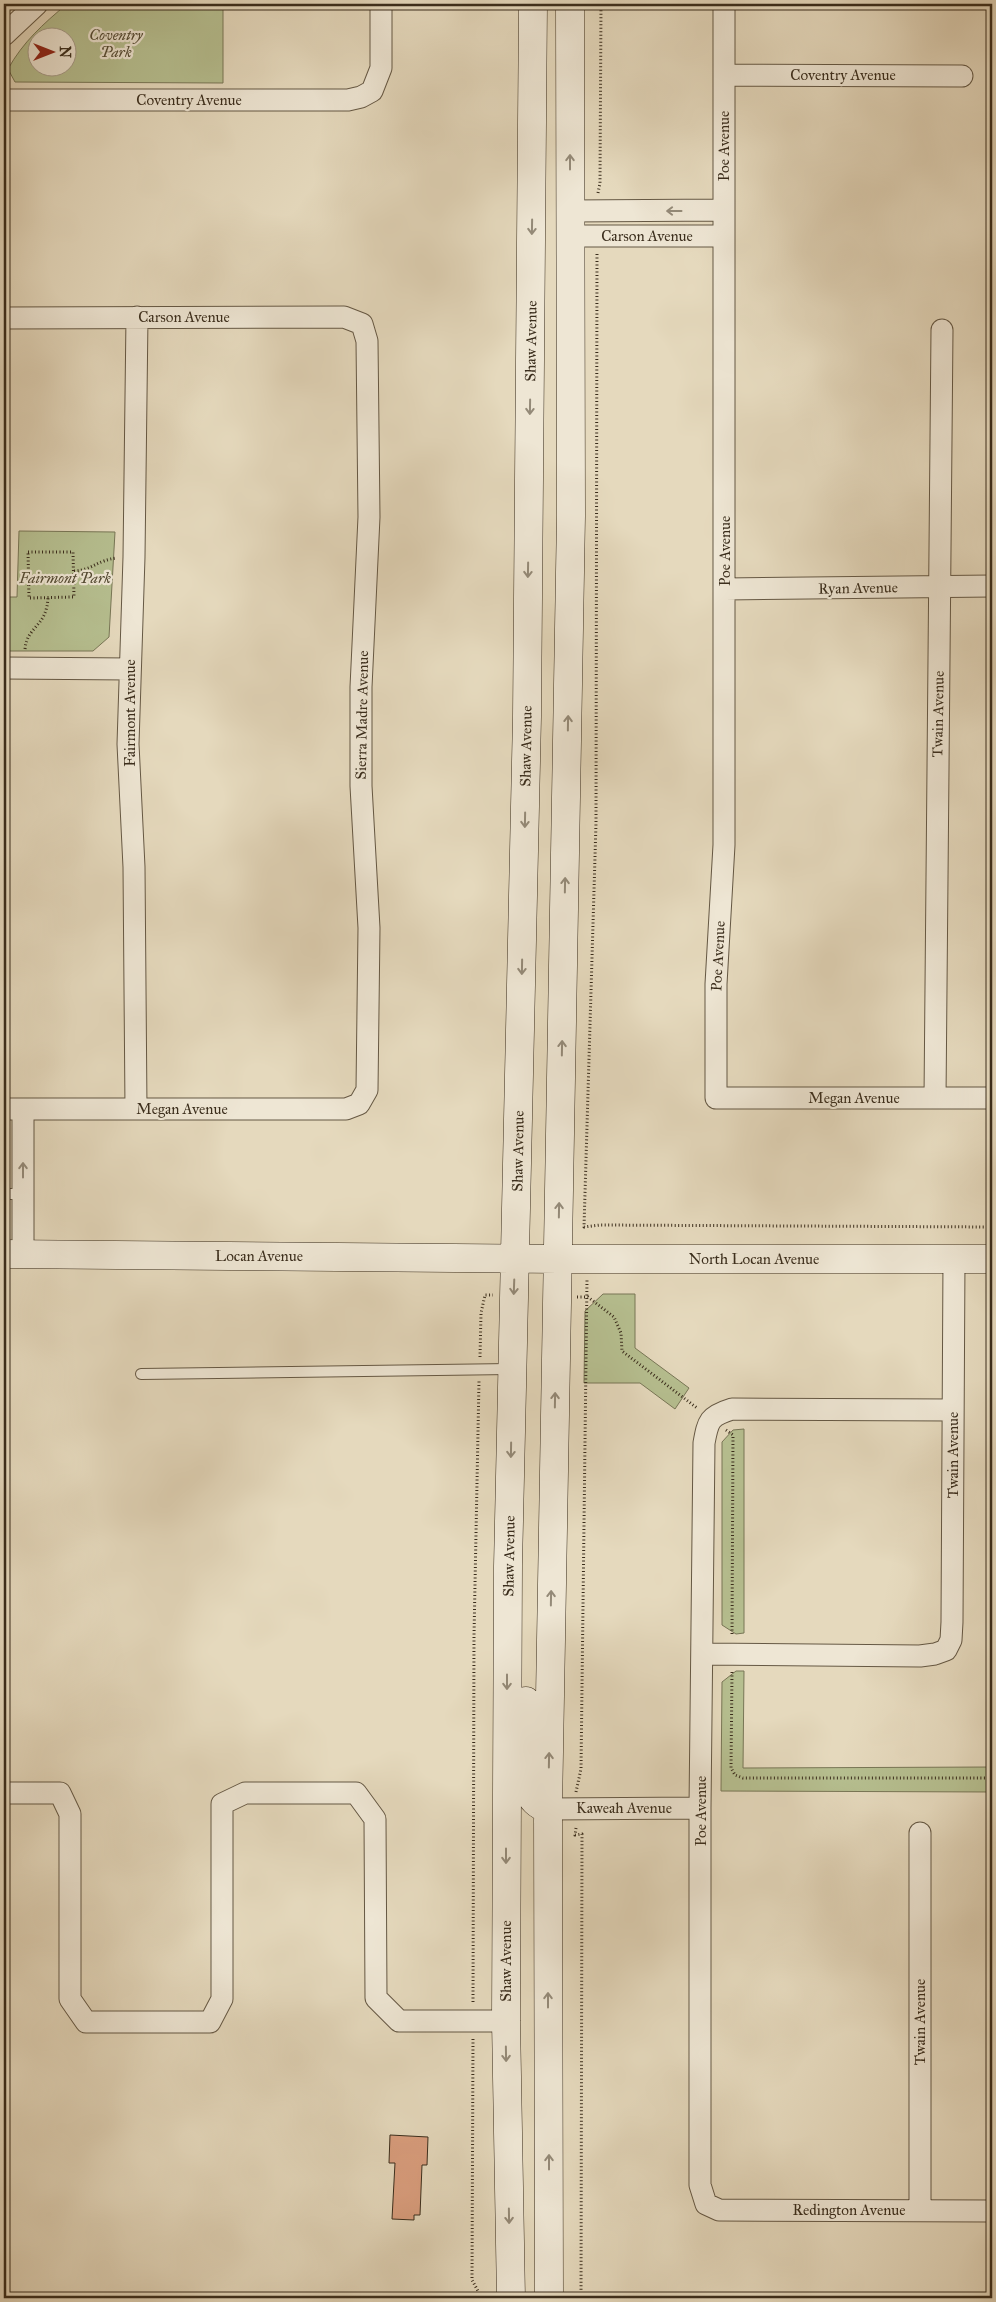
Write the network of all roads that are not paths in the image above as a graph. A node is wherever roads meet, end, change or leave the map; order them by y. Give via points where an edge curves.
1 (36, 4) edge
2 (381, 4) edge
3 (570, 4) edge
4 (724, 4) edge
5 (533, 10) edge
6 (4, 35) edge
7 (724, 75) junction
8 (962, 76) dead end
9 (4, 100) edge
10 (723, 210) junction
11 (570, 223) junction
12 (724, 236) junction
13 (137, 317) junction
14 (4, 318) edge
15 (362, 324) joint
16 (942, 330) dead end
17 (992, 586) edge
18 (939, 587) junction
19 (725, 589) junction
20 (4, 668) edge
21 (130, 669) junction
22 (716, 1098) joint
23 (934, 1098) junction
24 (992, 1098) edge
25 (359, 1104) joint
26 (13, 1109) edge
27 (136, 1109) junction
28 (13, 1194) edge
29 (13, 1254) edge
30 (515, 1258) junction
31 (954, 1258) junction
32 (558, 1259) junction
33 (992, 1259) edge
34 (512, 1369) junction
35 (141, 1374) dead end
36 (953, 1410) junction
37 (508, 1566) junction
38 (702, 1654) junction
39 (4, 1793) edge
40 (700, 1808) junction
41 (548, 1809) junction
42 (920, 1833) dead end
43 (506, 2021) junction
44 (706, 2204) joint
45 (920, 2210) junction
46 (992, 2211) edge
47 (511, 2298) edge
48 (549, 2298) edge

1 - 6 street
2 - 9 street, Coventry Avenue via 381,68 372,91 361,97 348,100
11 -> 3 main road
4 - 7 street, Poe Avenue
5 - 11 main road via 548,76 549,205 557,225
5 -> 30 main road, Shaw Avenue via 527,717
7 - 8 street, Coventry Avenue
7 - 10 street, Poe Avenue
10 -> 11 street, Carson Avenue
10 - 12 street, Poe Avenue
11 - 12 street, Carson Avenue
32 -> 11 main road via 571,516
12 - 19 street, Poe Avenue
13 - 14 street, Carson Avenue
13 - 15 street, Carson Avenue via 344,317
13 - 21 street, Fairmont Avenue
15 - 25 street, Sierra Madre Avenue via 367,340 369,517 361,687 361,786 369,928 367,1090
16 - 18 street, Twain Avenue
17 - 18 street, Ryan Avenue
18 - 19 street, Ryan Avenue
18 - 23 street, Twain Avenue
19 - 22 street, Poe Avenue via 724,845 716,984
20 - 21 street
21 - 27 street, Fairmont Avenue via 128,744 134,867
22 - 23 street, Megan Avenue
23 - 24 street, Megan Avenue
25 - 27 street, Megan Avenue via 346,1109
26 - 27 street, Megan Avenue
28 -> 26 street
28 - 29 street
29 - 30 main road, Locan Avenue
30 - 32 main road, North Locan Avenue
30 -> 34 main road, Shaw Avenue
31 - 32 main road, North Locan Avenue
31 - 33 main road, North Locan Avenue
31 - 36 street, Twain Avenue
41 -> 32 main road
34 - 35 lane
34 -> 37 main road, Shaw Avenue
36 - 38 street, Poe Avenue via 732,1409 711,1419 704,1443
36 - 38 street, Twain Avenue via 952,1622 951,1640 946,1650 920,1656
37 - 41 main road via 522,1615 525,1642 527,1789 539,1806
37 -> 43 main road, Shaw Avenue
38 - 40 street, Poe Avenue
39 - 43 street via 60,1793 70,1814 70,1999 86,2022 210,2022 222,1999 222,1804 245,1793 356,1793 375,1819 376,1998 398,2021
40 - 41 street, Kaweah Avenue
40 - 44 street, Poe Avenue via 700,2185
48 -> 41 main road
42 - 45 street, Twain Avenue
43 -> 47 main road, Shaw Avenue
44 - 45 street, Redington Avenue via 720,2210
45 - 46 street, Redington Avenue

